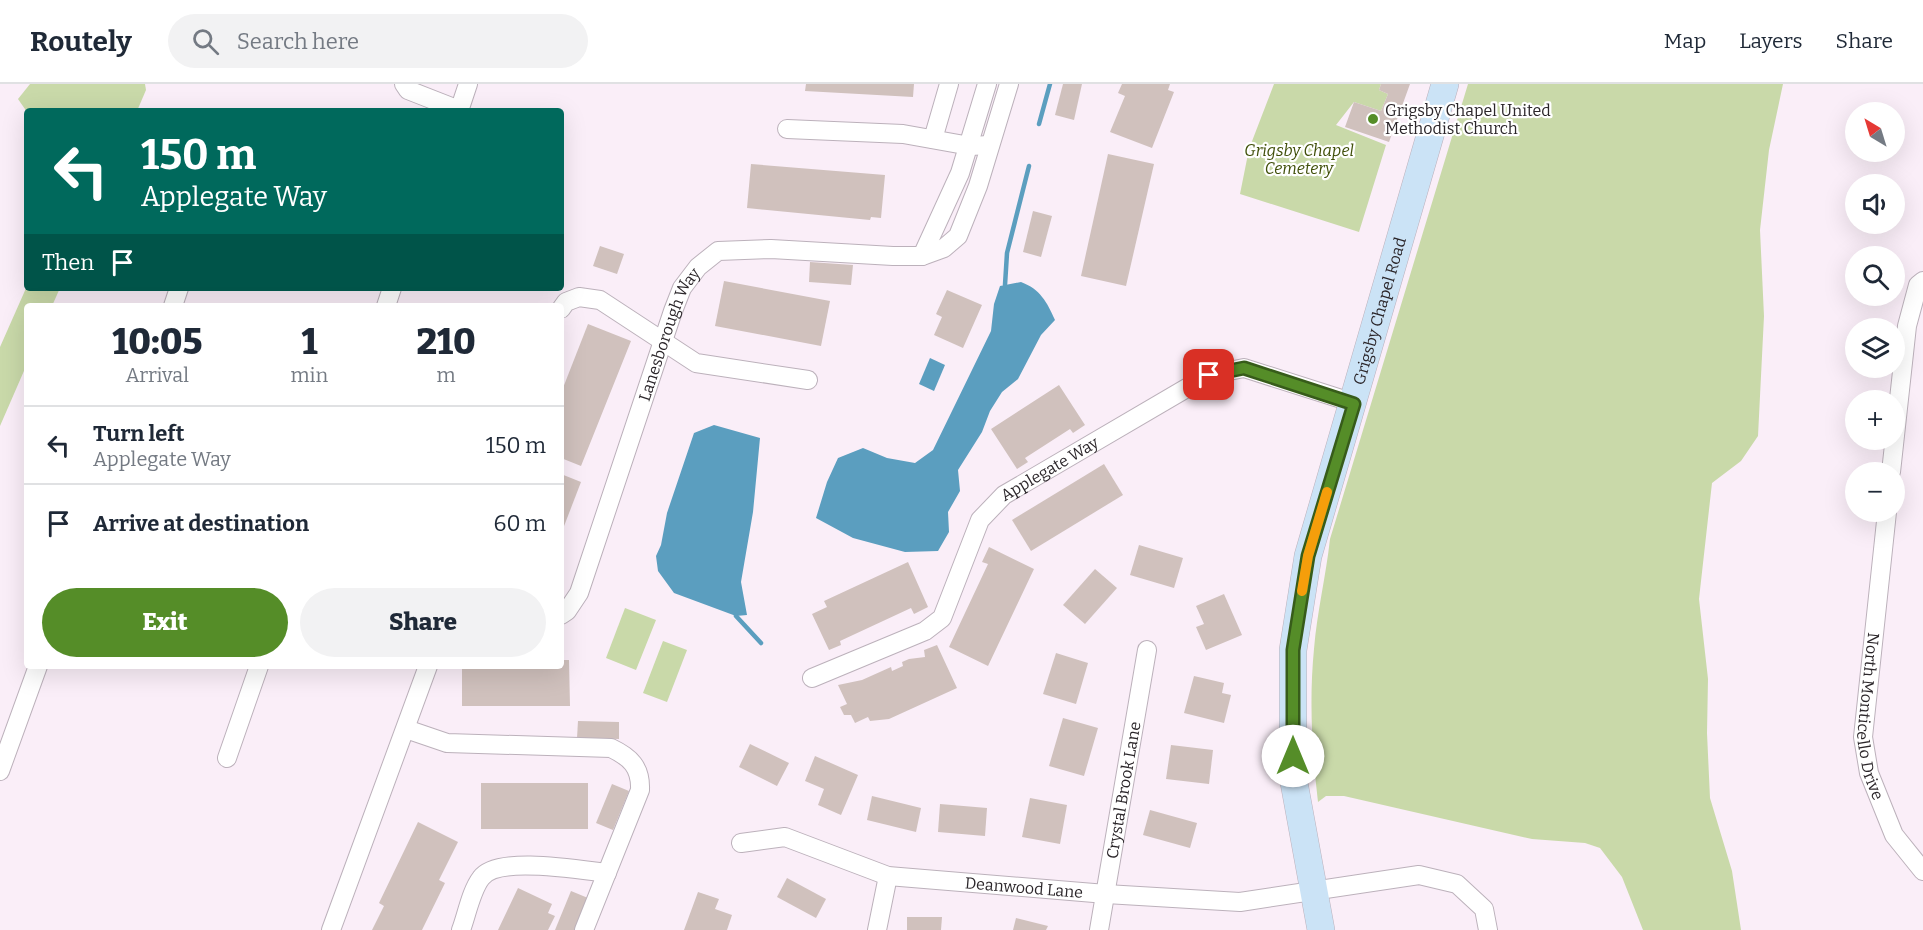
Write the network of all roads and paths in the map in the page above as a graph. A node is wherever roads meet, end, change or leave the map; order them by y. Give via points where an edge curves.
1 (404, 84) edge
2 (468, 84) edge
3 (949, 84) edge
4 (987, 84) edge
5 (1009, 84) edge
6 (1445, 84) edge
7 (454, 108) edge
8 (460, 108) edge
9 (787, 129) dead end
10 (933, 139) junction
11 (990, 145) junction
12 (969, 146) junction
13 (922, 256) junction
14 (1923, 281) edge
15 (564, 305) edge
16 (663, 342) junction
17 (808, 380) dead end
18 (1354, 404) junction
19 (1893, 462) edge
20 (1886, 522) edge
21 (564, 613) edge
22 (1147, 650) dead end
23 (38, 669) edge
24 (258, 669) edge
25 (427, 669) edge
26 (812, 678) dead end
27 (406, 729) junction
28 (227, 758) dead end
29 (0, 771) edge
30 (741, 843) dead end
31 (1923, 871) edge
32 (607, 873) junction
33 (888, 876) junction
34 (1313, 889) junction
35 (1106, 894) junction
36 (331, 930) edge
37 (461, 930) edge
38 (584, 930) edge
39 (877, 930) edge
40 (1099, 930) edge
41 (1321, 930) edge
42 (1488, 930) edge

1 - 7 street via 408,90
2 - 8 street
3 - 10 street
4 - 12 street
5 - 11 street, Lanesborough Way
6 - 18 street, Grigsby Chapel Road
9 - 10 street
10 - 12 street
11 - 12 street
11 - 13 street, Lanesborough Way via 958,236 944,248
12 - 13 street
13 - 16 street, Lanesborough Way via 771,249 718,251 698,267 682,288
14 - 19 street via 1918,285 1907,326
15 - 16 street via 579,297 600,300
16 - 17 street via 696,363
16 - 21 street, Lanesborough Way via 579,593
18 - 26 street, Applegate Way via 1244,368 1209,375 1004,495 980,520 942,618 925,632
18 - 34 street, Grigsby Chapel Road via 1308,556 1293,650 1293,777
20 - 31 street, North Monticello Drive via 1863,737 1869,773 1894,835
22 - 35 street, Crystal Brook Lane
23 - 29 street
24 - 28 street
25 - 27 street
27 - 32 street via 447,743 610,748 626,755 637,767 640,790
27 - 36 street
30 - 33 street, Deanwood Lane via 786,837
32 - 37 street via 497,867 481,877
32 - 38 street
33 - 35 street, Deanwood Lane
33 - 39 street
34 - 35 street, Deanwood Lane via 1240,902
34 - 41 street, Grigsby Chapel Road
34 - 42 street, Deanwood Lane via 1419,875 1457,884 1484,909
35 - 40 street, Crystal Brook Lane

